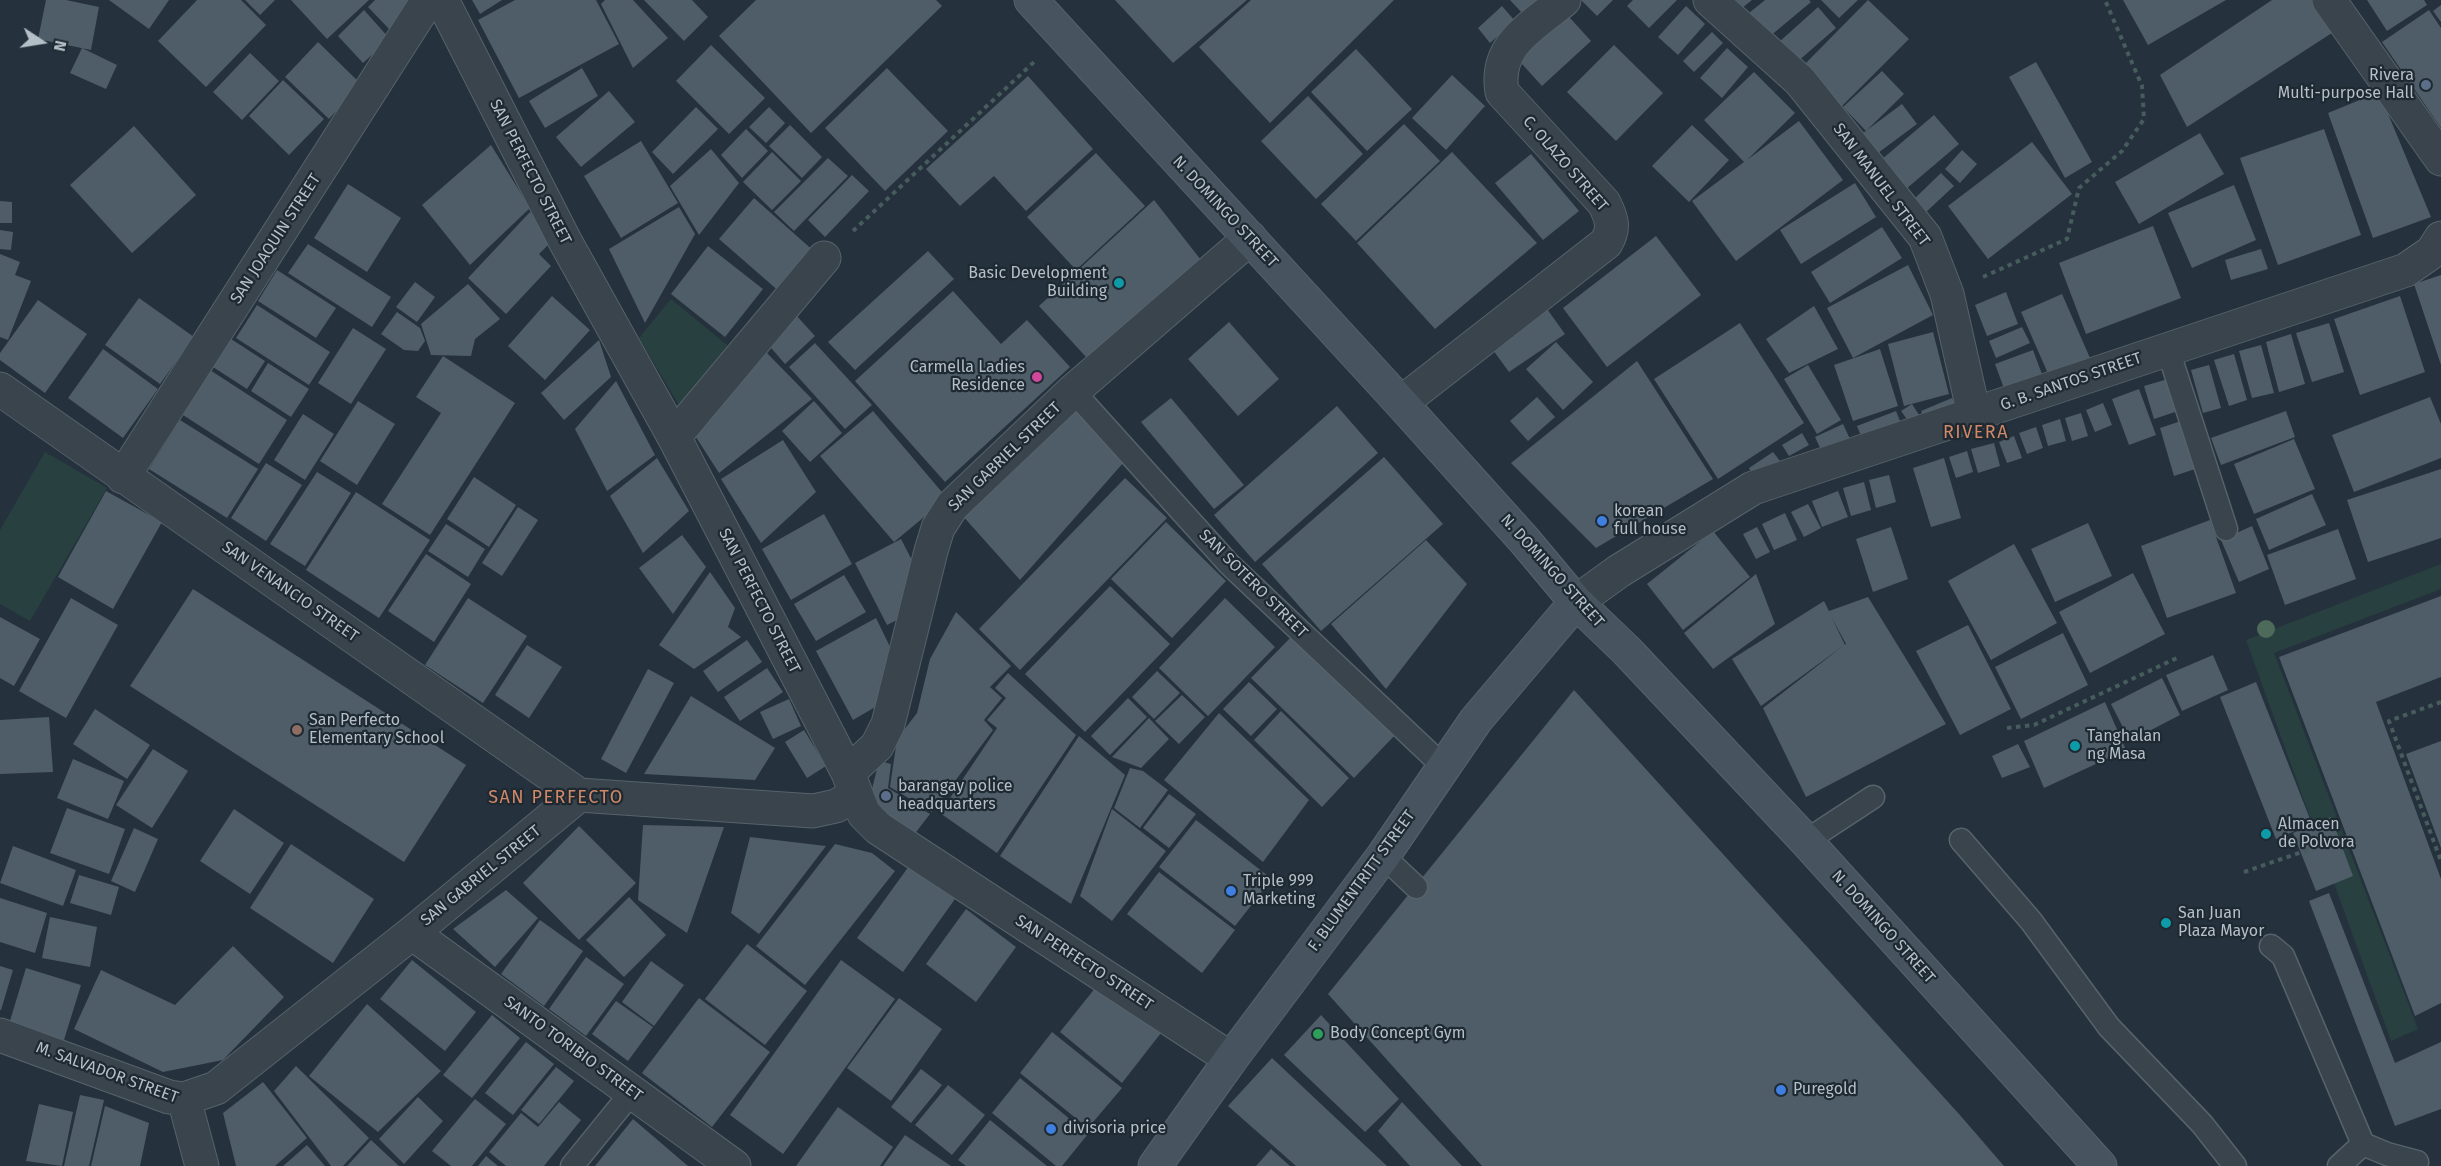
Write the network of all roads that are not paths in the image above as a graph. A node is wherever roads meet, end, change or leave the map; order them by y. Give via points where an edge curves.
1 (429, 0) edge
2 (442, 0) edge
3 (1031, 0) edge
4 (1564, 0) edge
5 (1710, 0) edge
6 (2340, 4) edge
7 (2441, 159) edge
8 (1250, 238) junction
9 (2441, 238) edge
10 (824, 258) road end
11 (2168, 350) junction
12 (0, 389) edge
13 (1073, 391) junction
14 (1401, 403) junction
15 (1974, 414) junction
16 (674, 437) junction
17 (123, 477) junction
18 (2226, 529) dead end
19 (1576, 602) junction
20 (1444, 766) junction
21 (852, 784) junction
22 (579, 795) junction
23 (1873, 797) dead end
24 (1961, 840) dead end
25 (1806, 841) junction
26 (1383, 856) junction
27 (1416, 887) dead end
28 (412, 933) junction
29 (2271, 946) dead end
30 (0, 1035) edge
31 (1231, 1059) junction
32 (632, 1092) junction
33 (184, 1099) junction
34 (2363, 1144) junction
35 (2418, 1162) dead end
36 (202, 1166) edge
37 (572, 1166) edge
38 (734, 1166) edge
39 (1155, 1166) edge
40 (2100, 1166) edge
41 (2235, 1166) edge
42 (2339, 1166) edge

1 - 17 street, SAN JOAQUIN STREET
2 - 16 street, SAN PERFECTO STREET via 565,241
3 - 8 main road, N. DOMINGO STREET
4 - 14 street, C. OLAZO STREET via 1503,57 1502,92 1604,203 1613,224 1612,234 1606,243
5 - 15 street, SAN MANUEL STREET via 1800,81 1925,237 1947,294
6 - 7 street
8 - 13 street, SAN GABRIEL STREET
8 - 14 main road, N. DOMINGO STREET
9 - 11 street, G. B. SANTOS STREET via 2432,252 2406,270
10 - 16 street
11 - 15 street, G. B. SANTOS STREET
11 - 18 lane
12 - 17 street, SAN VENANCIO STREET
13 - 20 lane, SAN SOTERO STREET via 1229,564
13 - 21 street, SAN GABRIEL STREET via 952,506 938,528 888,724
14 - 19 main road, N. DOMINGO STREET
15 - 19 street, G. B. SANTOS STREET via 1753,488
16 - 21 street, SAN PERFECTO STREET
17 - 22 street, SAN VENANCIO STREET
19 - 20 main road, F. BLUMENTRITT STREET via 1476,720
19 - 25 main road, N. DOMINGO STREET
20 - 26 main road, F. BLUMENTRITT STREET
21 - 22 street, SAN GABRIEL STREET via 836,806 813,811
21 - 31 street, SAN PERFECTO STREET via 864,814 878,828
22 - 28 street, SAN GABRIEL STREET
23 - 25 lane
24 - 41 lane via 2031,921 2109,1027 2202,1124
25 - 40 main road, N. DOMINGO STREET
26 - 27 lane
26 - 31 main road, F. BLUMENTRITT STREET
28 - 32 street, SANTO TORIBIO STREET
28 - 33 street, SAN GABRIEL STREET via 216,1088
29 - 34 lane via 2283,956
30 - 33 street, M. SALVADOR STREET via 152,1092
31 - 39 main road, F. BLUMENTRITT STREET
32 - 37 lane
32 - 38 street, SANTO TORIBIO STREET
33 - 36 street, M. SALVADOR STREET
34 - 35 lane
34 - 42 lane

